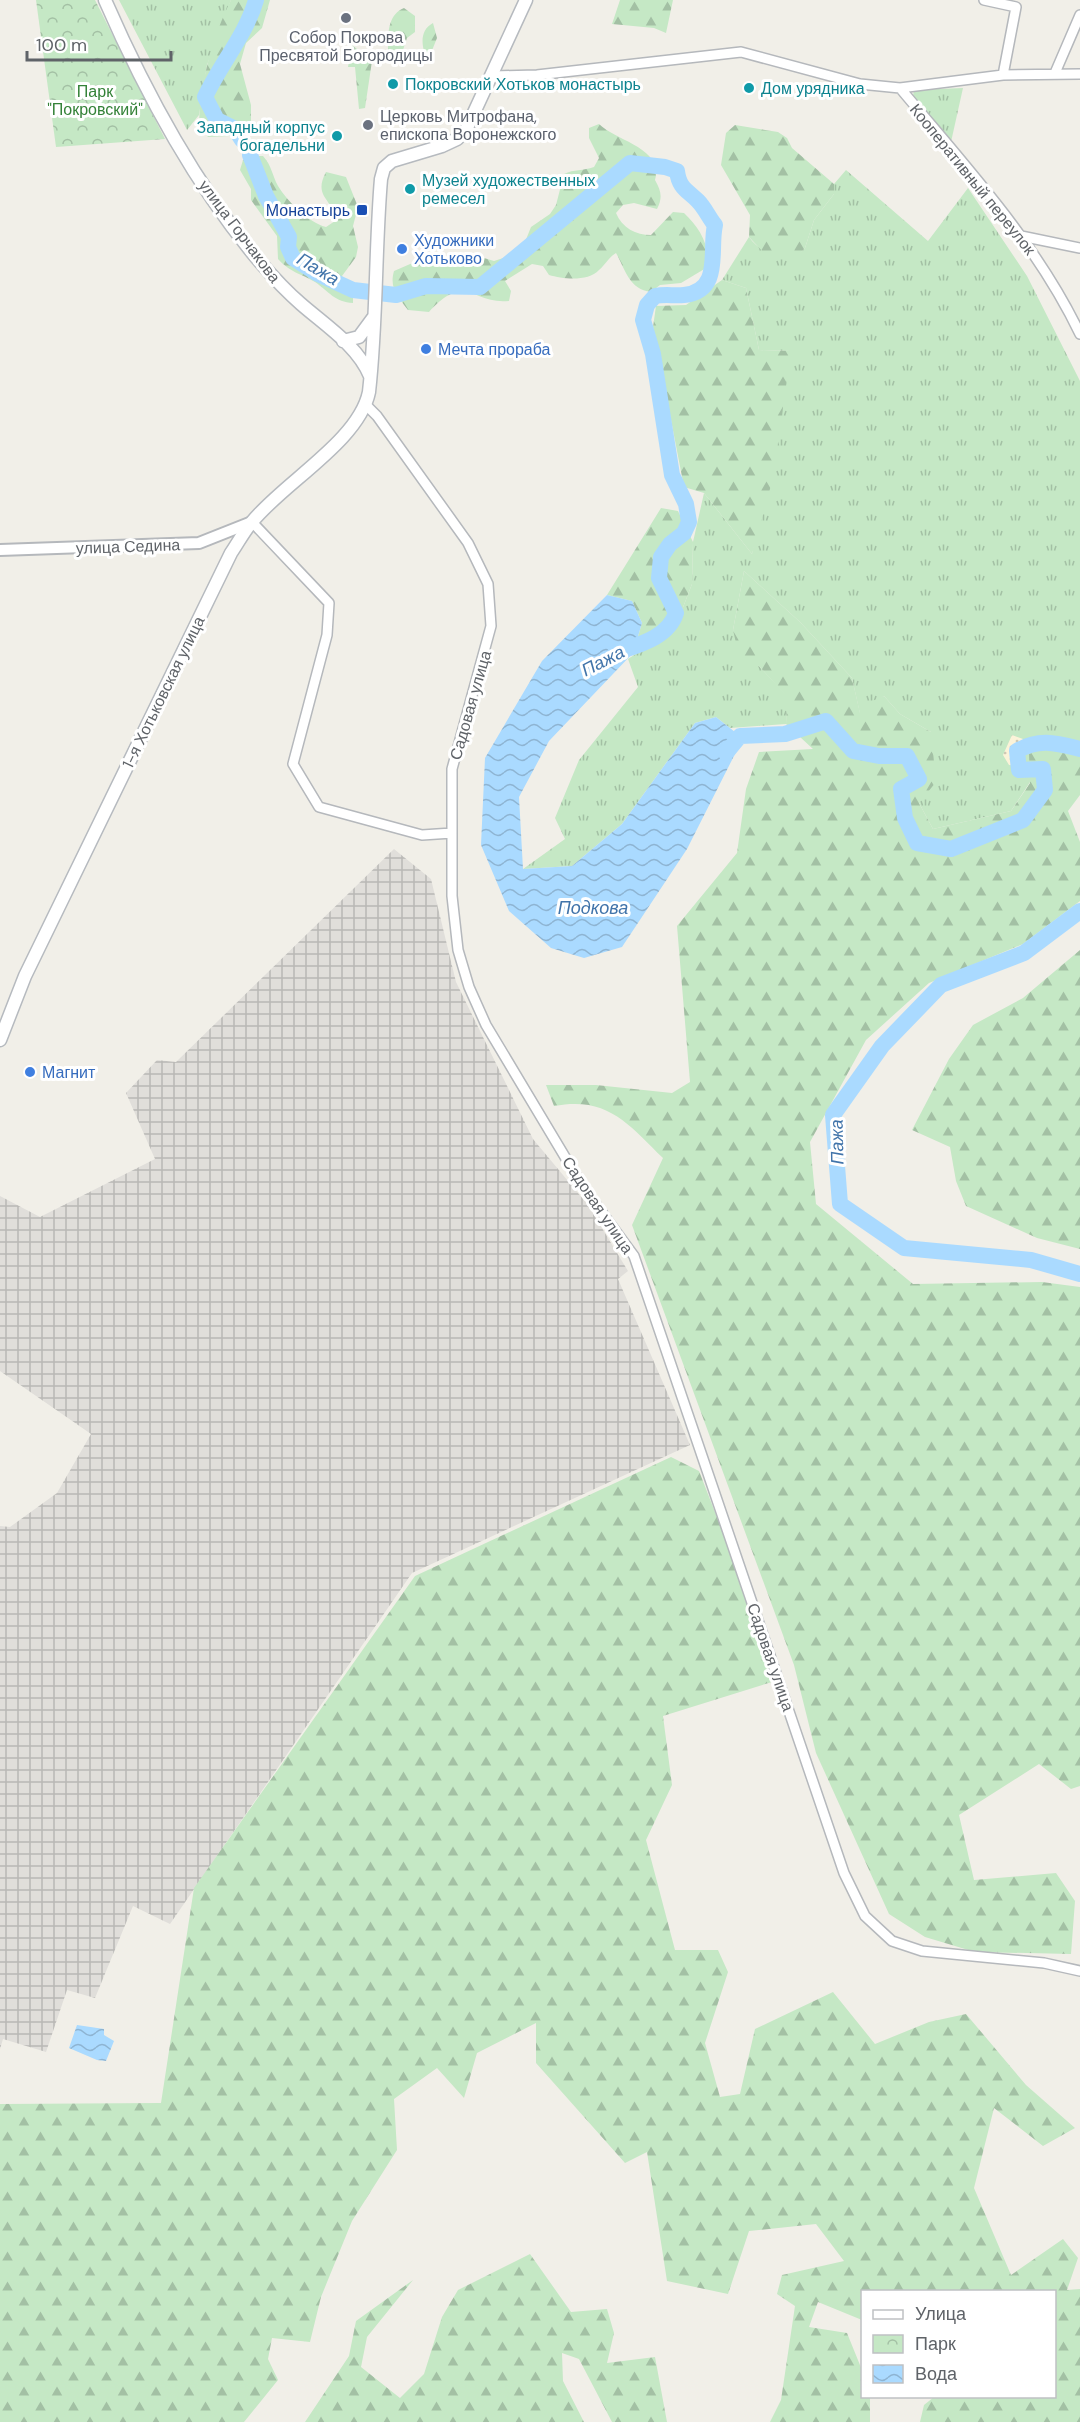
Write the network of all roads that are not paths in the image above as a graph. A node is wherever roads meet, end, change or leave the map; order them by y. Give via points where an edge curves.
1 (105, 0) edge
2 (526, 0) edge
3 (984, 0) edge
4 (1080, 15) edge
5 (1055, 73) junction
6 (1080, 74) edge
7 (1003, 75) junction
8 (493, 76) junction
9 (900, 88) junction
10 (1021, 236) junction
11 (1080, 248) edge
12 (377, 310) junction
13 (1080, 334) edge
14 (343, 341) junction
15 (370, 377) junction
16 (366, 405) junction
17 (252, 522) junction
18 (0, 550) edge
19 (452, 833) junction
20 (0, 1040) edge
21 (1080, 1971) edge

1 - 14 main road, улица Горчакова via 176,140 219,206 272,275
2 - 8 main road
3 - 7 street via 1016,7
4 - 5 street
5 - 6 street
5 - 7 street
7 - 9 street
8 - 9 street via 537,75 741,52 860,84
8 - 12 main road, 1-я Хотьковская улица via 472,120 457,139 392,161 384,168 375,269
9 - 10 street, Кооперативный переулок
10 - 11 street
10 - 13 street, Кооперативный переулок via 1062,297
12 - 14 main road via 359,337
12 - 15 main road, 1-я Хотьковская улица
14 - 15 main road, улица Горчакова
15 - 16 main road, 1-я Хотьковская улица
16 - 17 main road, 1-я Хотьковская улица via 344,435
16 - 19 street, Садовая улица via 468,543 488,584 489,637 452,769
17 - 18 street, улица Седина via 199,543
17 - 19 street via 329,603 327,635 293,764 319,807 422,835
17 - 20 main road, 1-я Хотьковская улица via 231,553 124,769 25,976
19 - 21 street, Садовая улица via 458,950 470,987 486,1025 583,1187 634,1256 840,1862 865,1916 892,1941 922,1951 1044,1963

